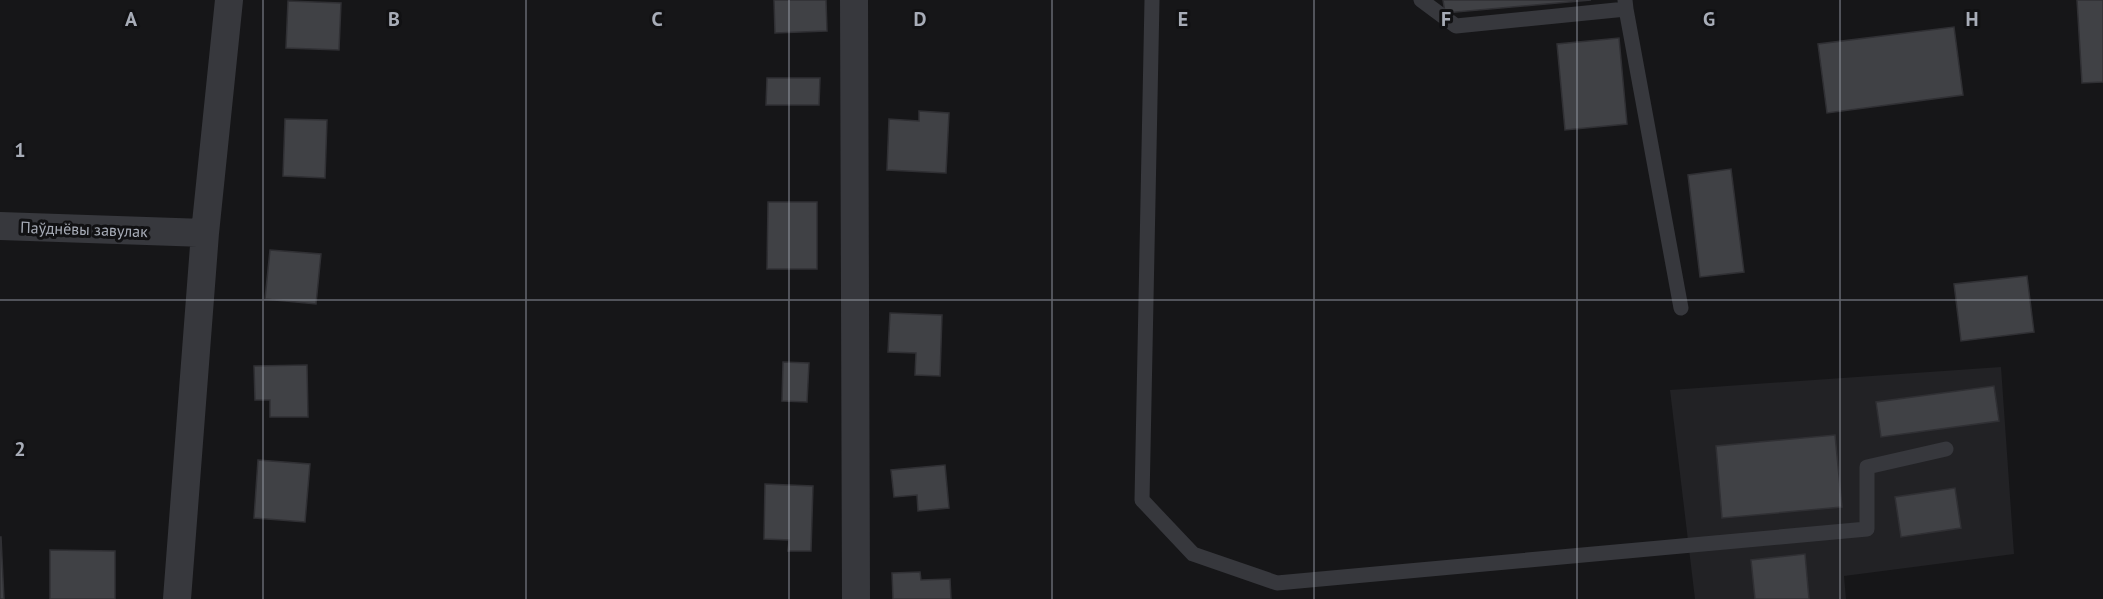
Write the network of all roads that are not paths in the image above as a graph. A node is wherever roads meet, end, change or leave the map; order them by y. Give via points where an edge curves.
1 (229, 0) edge
2 (854, 0) edge
3 (1152, 0) edge
4 (1420, 0) edge
5 (1625, 5) edge
6 (0, 226) edge
7 (206, 233) junction
8 (1681, 308) dead end
9 (1947, 449) dead end
10 (177, 599) edge
11 (856, 599) edge

1 - 7 street
2 - 11 street
3 - 9 lane via 1142,500 1193,554 1277,583 1867,529 1867,467
4 - 5 lane via 1456,26
5 - 8 lane
6 - 7 street, Паўднёвы завулак
7 - 10 street

